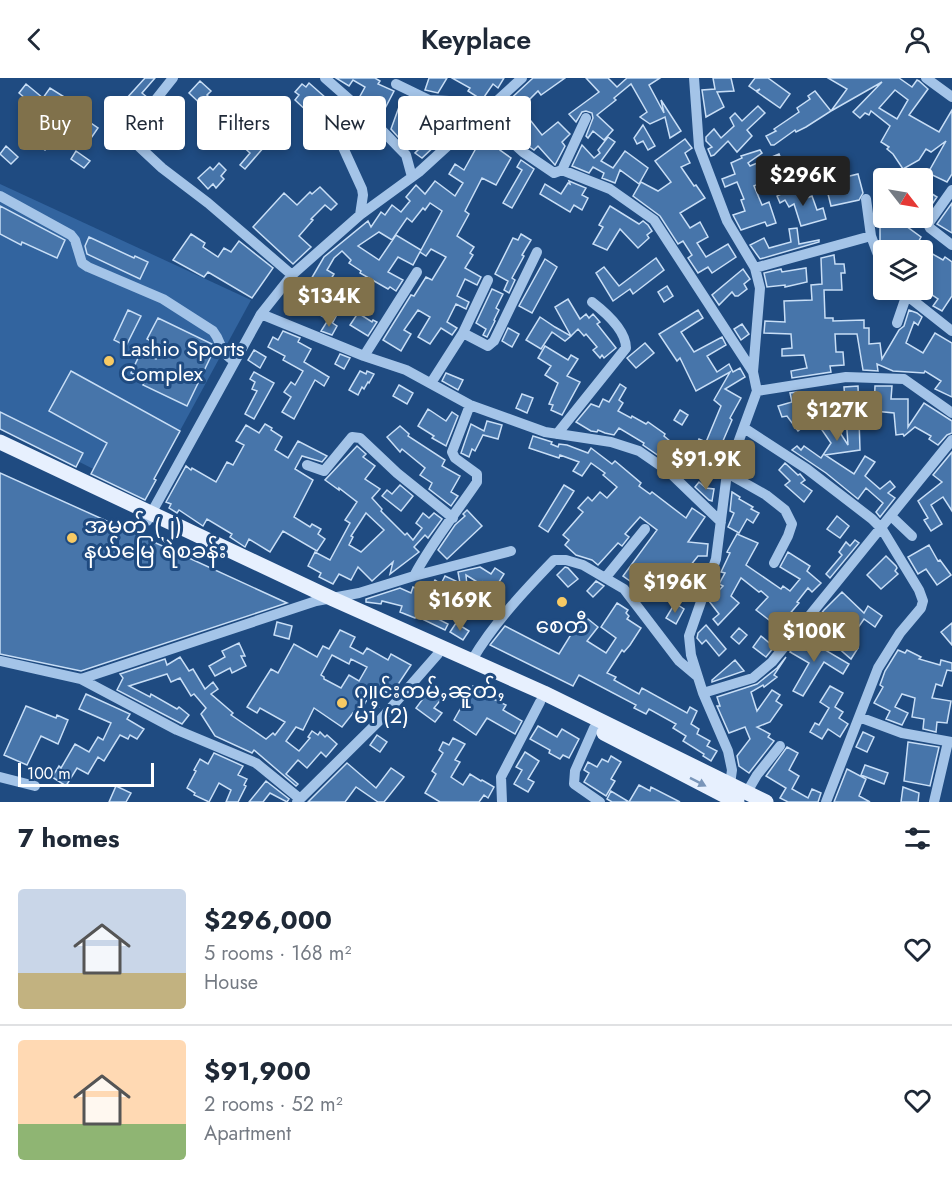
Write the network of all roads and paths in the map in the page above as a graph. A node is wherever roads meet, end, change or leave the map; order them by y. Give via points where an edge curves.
1 (173, 78) edge
2 (325, 78) edge
3 (522, 78) edge
4 (694, 78) edge
5 (926, 78) edge
6 (396, 84) dead end
7 (422, 96) edge
8 (503, 96) edge
9 (952, 97) edge
10 (586, 118) dead end
11 (344, 150) edge
12 (442, 150) edge
13 (521, 150) edge
14 (562, 170) junction
15 (412, 177) junction
16 (952, 190) edge
17 (0, 196) edge
18 (866, 200) dead end
19 (360, 215) junction
20 (871, 236) junction
21 (873, 241) edge
22 (952, 245) edge
23 (537, 252) dead end
24 (755, 268) junction
25 (417, 272) dead end
26 (292, 275) junction
27 (489, 280) dead end
28 (901, 300) edge
29 (913, 300) edge
30 (592, 302) dead end
31 (261, 314) junction
32 (897, 323) dead end
33 (952, 331) edge
34 (463, 333) junction
35 (364, 356) junction
36 (234, 361) junction
37 (753, 372) junction
38 (430, 383) junction
39 (757, 391) junction
40 (470, 405) junction
41 (952, 413) edge
42 (744, 428) junction
43 (557, 434) junction
44 (952, 440) edge
45 (0, 442) edge
46 (0, 453) edge
47 (307, 465) dead end
48 (727, 473) junction
49 (891, 516) junction
50 (149, 517) junction
51 (453, 518) junction
52 (721, 522) junction
53 (645, 528) dead end
54 (882, 529) junction
55 (912, 536) dead end
56 (511, 551) dead end
57 (774, 563) dead end
58 (414, 576) junction
59 (606, 577) junction
60 (333, 599) junction
61 (316, 601) junction
62 (438, 654) junction
63 (472, 660) junction
64 (0, 661) edge
65 (698, 677) junction
66 (81, 679) junction
67 (703, 693) junction
68 (540, 702) junction
69 (859, 717) junction
70 (594, 728) junction
71 (950, 742) edge
72 (780, 746) dead end
73 (0, 777) edge
74 (730, 784) junction
75 (35, 786) dead end
76 (742, 797) edge
77 (298, 800) edge
78 (502, 802) edge
79 (600, 802) edge
80 (766, 802) edge
81 (826, 802) edge
82 (934, 802) edge

1 - 26 street via 134,127 132,140
2 - 15 street via 406,155
3 - 8 street
4 - 24 street via 699,147 727,221
5 - 9 street
6 - 7 street
10 - 14 street
11 - 19 street via 362,189
12 - 15 street
13 - 14 street via 554,173
14 - 37 street via 610,189 654,220
15 - 19 street
16 - 22 street via 928,224
17 - 36 street via 71,235 82,263 88,267 163,299 213,331 221,351
18 - 20 street
19 - 26 street
20 - 21 street
20 - 24 street
23 - 34 street via 491,345
24 - 37 street via 760,288
25 - 35 street
26 - 31 street
27 - 34 street
28 - 32 street
29 - 33 street
30 - 43 street via 610,316 626,348
31 - 35 street
31 - 36 street
34 - 38 street
35 - 38 street
36 - 50 street
37 - 39 street
38 - 40 street
39 - 41 street via 846,377 904,379
39 - 42 street
40 - 43 street
40 - 51 street via 452,452 478,477
42 - 48 street
42 - 54 street via 807,469
43 - 52 street via 611,442 639,451 668,471
44 - 49 street
45 - 50 main road
46 - 50 main road
47 - 51 street via 324,471 352,437 360,438
48 - 52 street
48 - 57 street via 785,510 792,524
49 - 54 street
49 - 55 street
50 - 60 main road
50 - 61 main road
51 - 58 street via 429,547
52 - 65 street via 716,559 689,636
53 - 59 street
54 - 67 street via 772,662 753,678
54 - 69 street via 923,601 878,668
56 - 58 street
58 - 60 street
59 - 63 street via 583,565 554,560 485,639
59 - 65 street via 624,588 679,661
60 - 61 street
60 - 63 main road
61 - 62 main road
61 - 66 street
62 - 68 main road
62 - 77 street via 381,719
63 - 74 main road
64 - 66 street
65 - 67 street
66 - 77 street via 177,730 256,763
67 - 74 street via 728,751
68 - 70 main road
68 - 78 street via 501,777
69 - 71 street via 902,733
69 - 81 street
70 -> 76 main road
70 - 79 street via 575,771 574,784
71 - 82 street
72 - 76 street
73 - 75 street
74 - 76 main road
76 - 80 main road

